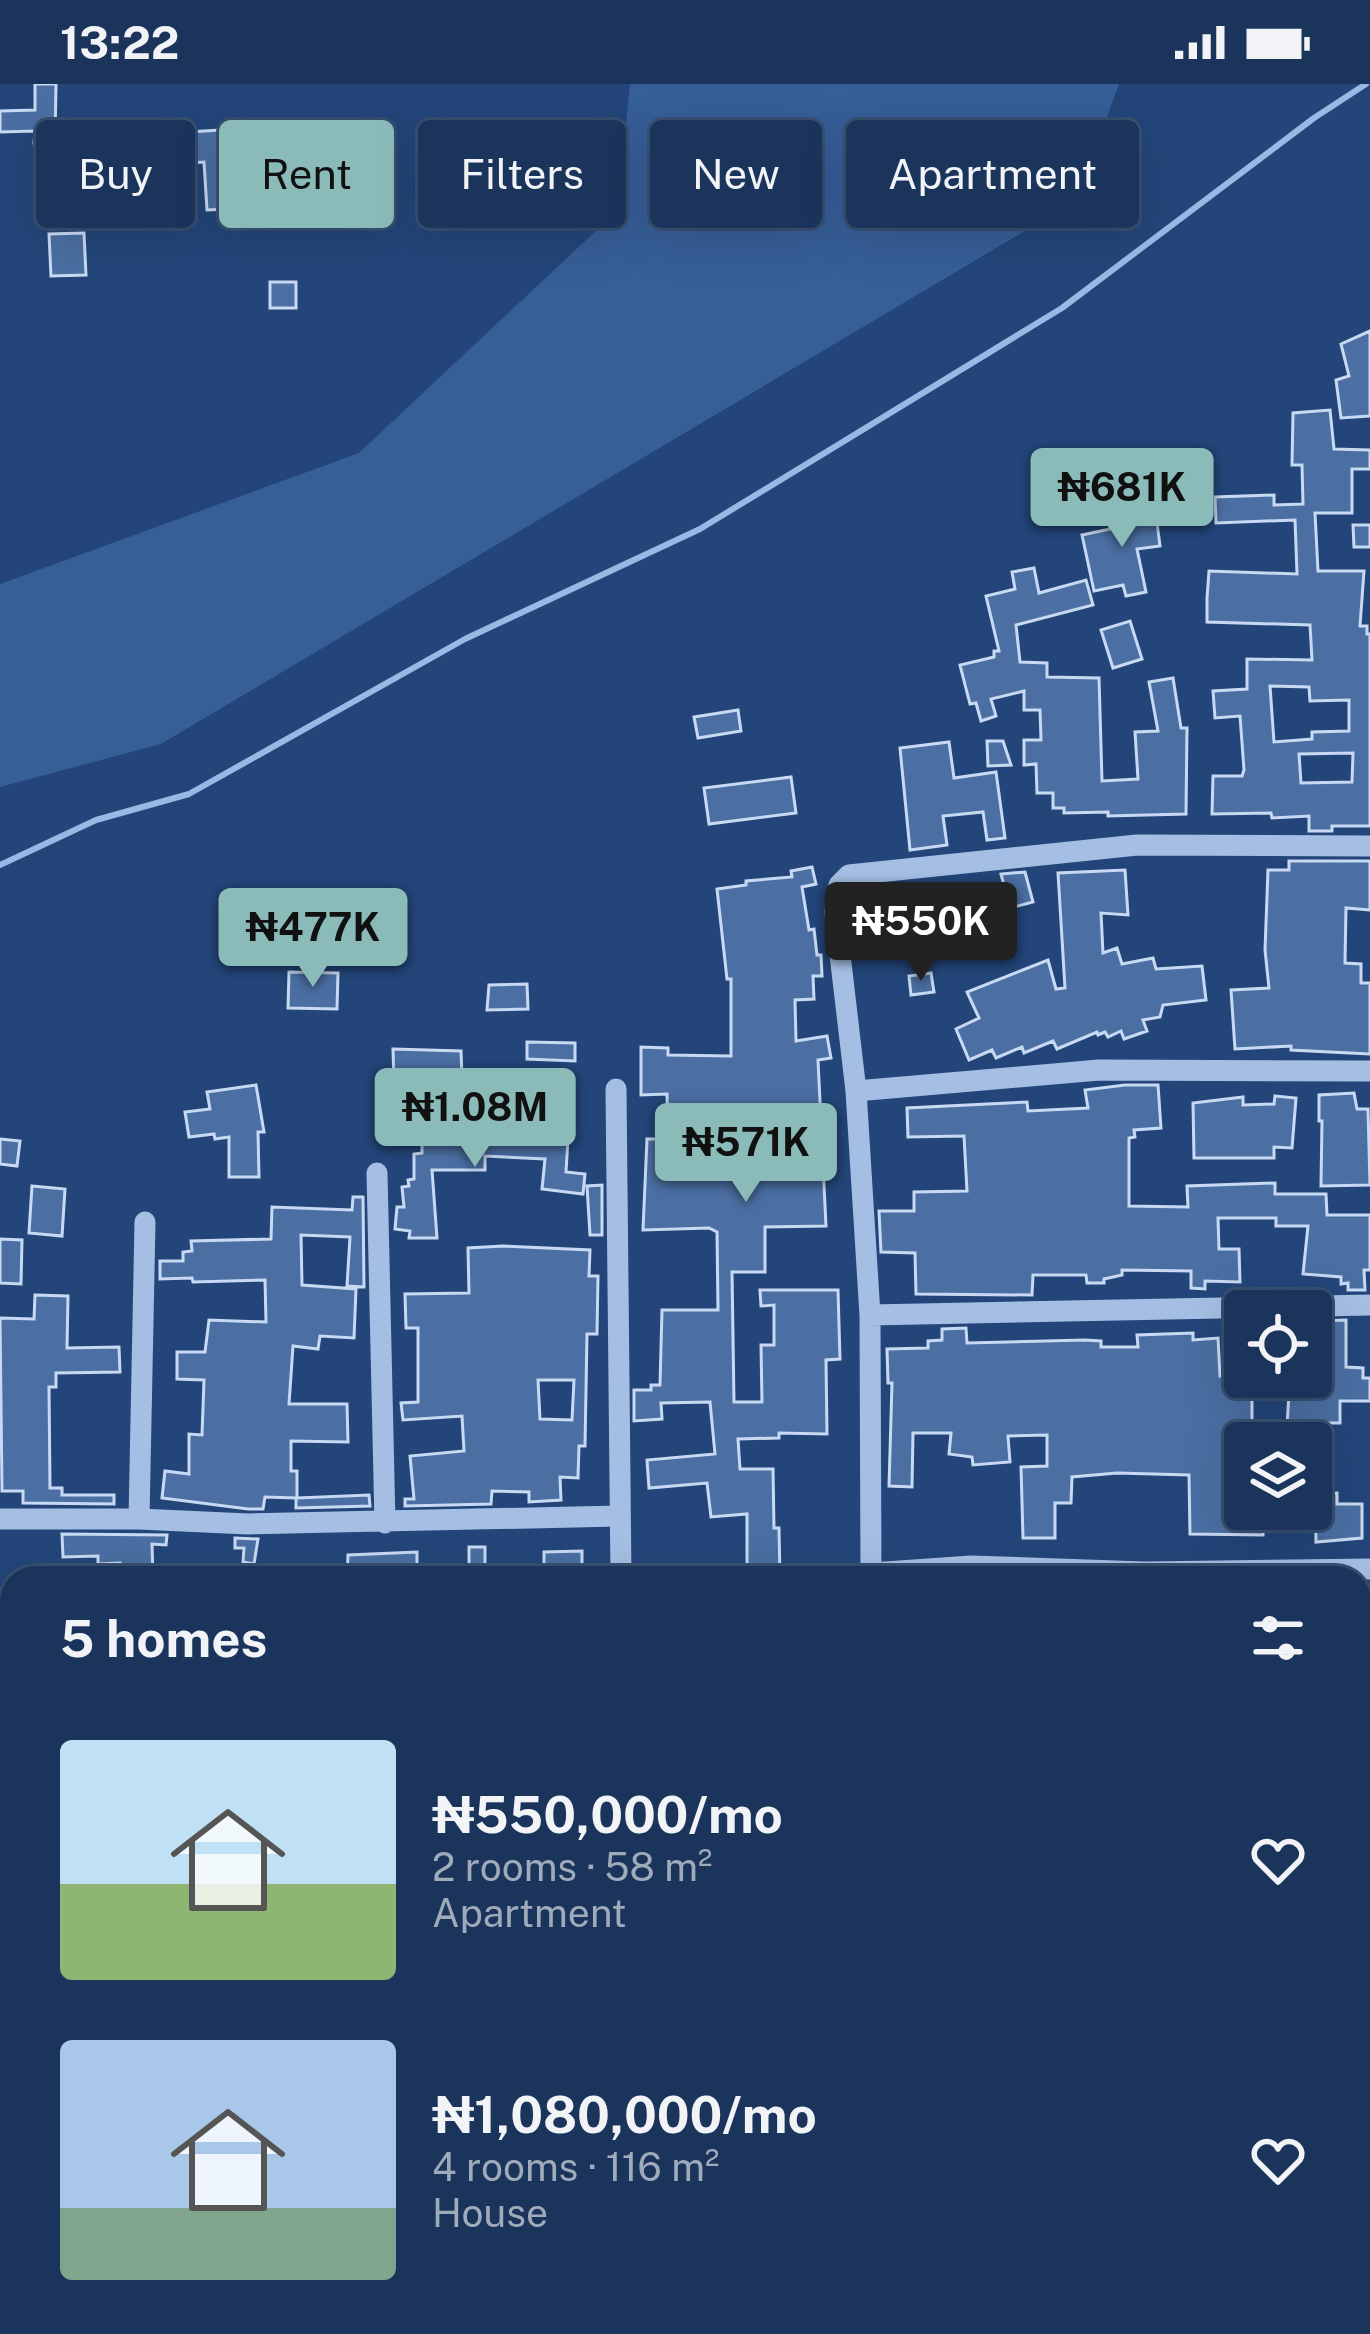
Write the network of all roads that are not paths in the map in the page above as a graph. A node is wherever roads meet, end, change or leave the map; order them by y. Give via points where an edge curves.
1 (1370, 846) edge
2 (1094, 1047) dead end
3 (1100, 1070) junction
4 (1370, 1071) edge
5 (616, 1089) dead end
6 (856, 1090) junction
7 (377, 1173) dead end
8 (145, 1222) dead end
9 (1370, 1305) edge
10 (870, 1315) junction
11 (620, 1516) junction
12 (0, 1519) edge
13 (139, 1519) junction
14 (385, 1523) junction
15 (621, 1566) edge
16 (871, 1566) edge

1 - 6 street via 1137,844 849,875 835,912
2 - 3 street
3 - 4 street
3 - 6 street
5 - 11 street
6 - 10 street
7 - 14 street
8 - 13 street
9 - 10 street
10 - 16 street
11 - 14 street
11 - 15 street
12 - 13 street
13 - 14 street

